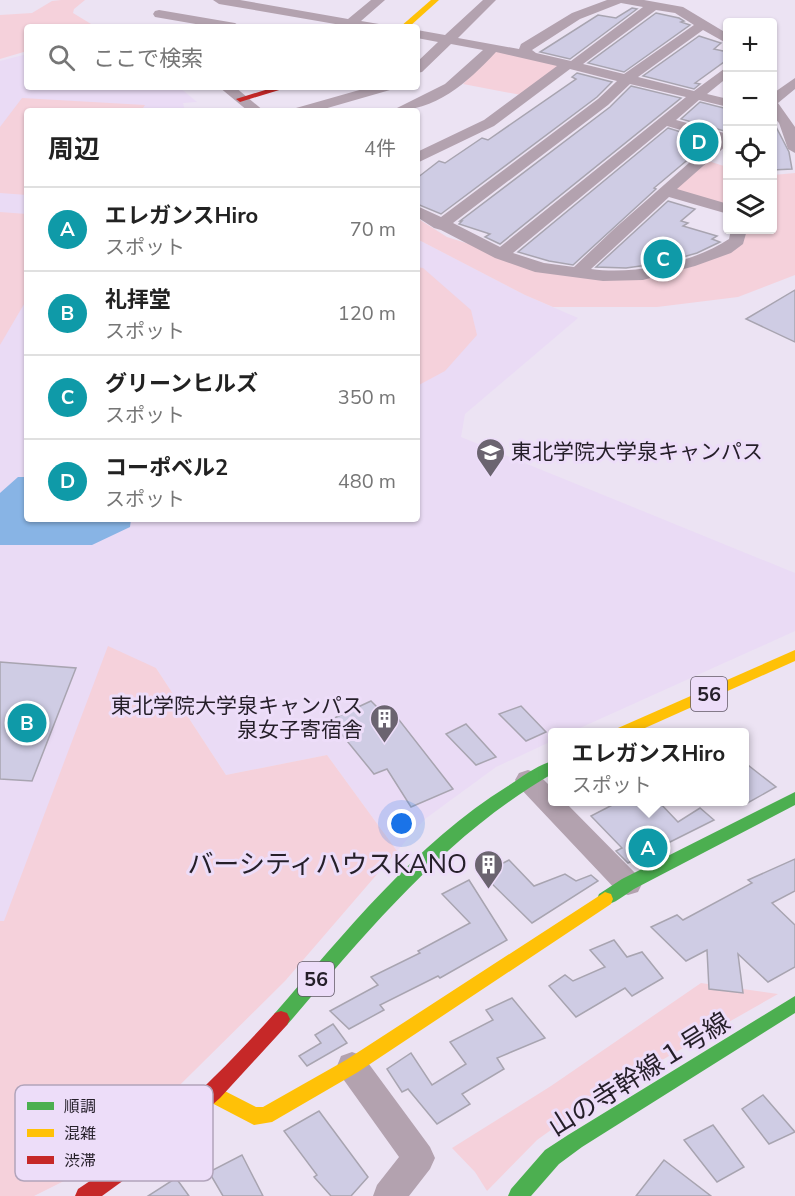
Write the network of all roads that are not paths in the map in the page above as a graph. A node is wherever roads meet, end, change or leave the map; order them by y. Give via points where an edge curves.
1 (219, 0) edge
2 (355, 0) edge
3 (435, 0) edge
4 (490, 0) edge
5 (618, 0) edge
6 (623, 0) edge
7 (377, 2) edge
8 (173, 4) dead end
9 (654, 5) junction
10 (159, 14) junction
11 (156, 24) edge
12 (217, 24) edge
13 (343, 24) edge
14 (349, 24) edge
15 (407, 24) edge
16 (702, 25) junction
17 (420, 35) edge
18 (723, 37) edge
19 (448, 40) junction
20 (493, 48) junction
21 (526, 54) junction
22 (571, 64) junction
23 (420, 66) edge
24 (725, 72) edge
25 (628, 78) junction
26 (794, 86) edge
27 (230, 90) edge
28 (274, 90) edge
29 (374, 90) edge
30 (695, 95) junction
31 (240, 99) junction
32 (777, 99) edge
33 (723, 102) edge
34 (253, 108) edge
35 (312, 108) edge
36 (406, 108) edge
37 (777, 110) edge
38 (664, 121) junction
39 (795, 149) edge
40 (420, 157) edge
41 (666, 191) junction
42 (723, 208) edge
43 (420, 213) edge
44 (440, 225) junction
45 (738, 234) edge
46 (501, 254) junction
47 (578, 273) junction
48 (795, 655) edge
49 (632, 728) edge
50 (548, 769) edge
51 (528, 780) junction
52 (795, 798) edge
53 (548, 801) edge
54 (553, 806) edge
55 (628, 884) junction
56 (795, 1004) edge
57 (352, 1066) junction
58 (213, 1094) joint
59 (109, 1181) edge
60 (85, 1196) edge
61 (389, 1196) edge
62 (518, 1196) edge

1 - 13 street
2 - 7 street
3 - 15 street
4 - 19 street
5 - 21 street via 576,16 526,47
6 - 9 street
7 - 14 street
8 - 10 street
9 - 16 street via 679,10
9 - 22 street
10 - 11 street
10 - 12 street
16 - 18 street
16 - 25 street
17 - 19 street
19 - 20 street
19 - 23 street
20 - 21 street
20 - 36 street via 452,87
21 - 22 street
22 - 25 street
22 - 40 street via 489,123
24 - 30 street
25 - 30 street
25 - 44 street via 603,102
26 - 32 street
27 - 31 street
28 - 31 street
29 - 35 street
30 - 33 street
30 - 38 street
31 - 34 street
37 - 39 street via 786,122
38 - 41 street via 726,138
38 - 46 street
41 - 42 street
41 - 47 street
43 - 44 street
44 - 46 street
45 - 47 street via 737,241 725,249 637,276
46 - 47 street via 541,268
48 - 49 street, 56
50 - 51 street, 56
51 - 53 street
51 - 58 street, 56 via 476,815 425,859 372,913
52 - 55 street
54 - 55 street
55 - 57 street
56 - 62 street, 山の寺幹線１号線 via 575,1141 552,1157
57 - 58 street via 265,1116 255,1116
57 - 61 street via 419,1158
59 - 60 street, 56

